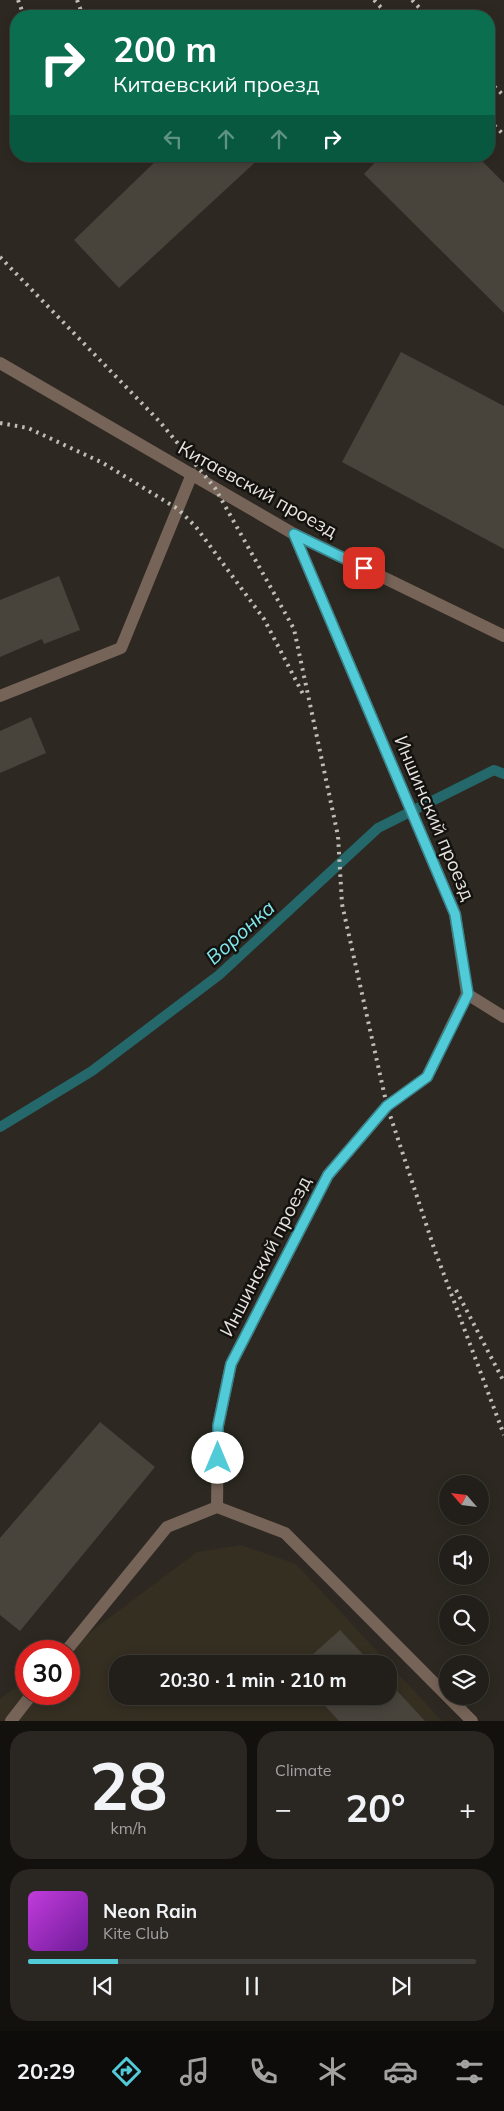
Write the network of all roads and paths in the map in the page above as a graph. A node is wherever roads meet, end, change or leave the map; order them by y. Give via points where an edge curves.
1 (0, 362) edge
2 (192, 474) junction
3 (294, 534) junction
4 (504, 636) edge
5 (0, 696) edge
6 (468, 994) junction
7 (504, 1017) edge
8 (218, 1507) junction
9 (75, 1640) edge
10 (23, 1705) edge
11 (11, 1721) edge
12 (472, 1721) edge

1 - 2 street, Китаевский проезд
2 - 3 street, Китаевский проезд
2 - 5 street via 121,648
3 - 4 street, Китаевский проезд
3 - 6 street, Иншинский проезд via 455,914
6 - 7 street
6 - 8 street, Иншинский проезд via 427,1077 387,1106 328,1175 231,1364 218,1426
8 - 9 street via 167,1527
8 - 12 street via 285,1533
10 - 11 street

